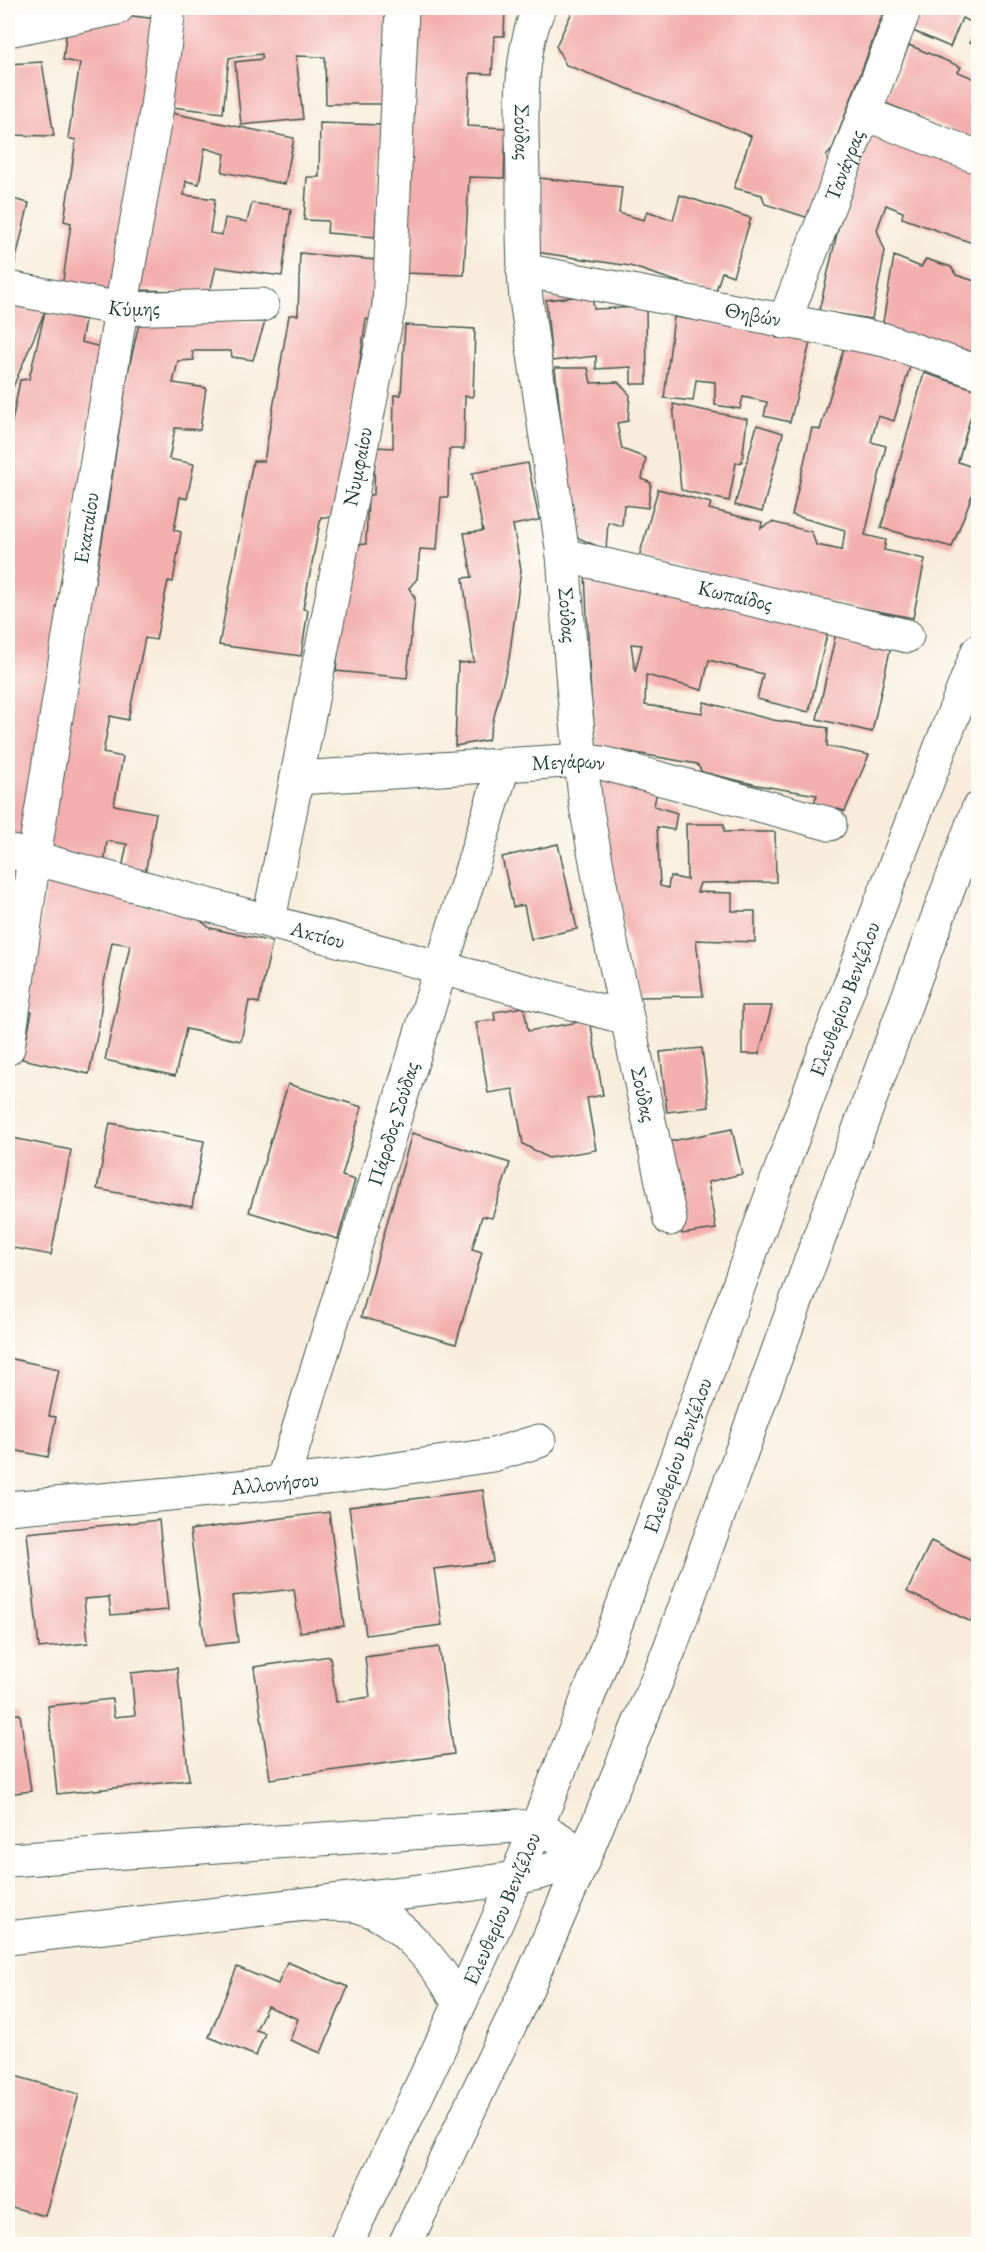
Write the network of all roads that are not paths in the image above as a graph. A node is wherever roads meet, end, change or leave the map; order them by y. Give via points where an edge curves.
1 (117, 8) edge
2 (169, 8) edge
3 (402, 8) edge
4 (539, 8) edge
5 (904, 8) edge
6 (8, 30) edge
7 (865, 114) junction
8 (978, 157) edge
9 (523, 270) junction
10 (8, 288) edge
11 (262, 305) dead end
12 (121, 309) junction
13 (784, 322) junction
14 (978, 372) edge
15 (563, 555) junction
16 (907, 636) dead end
17 (978, 651) edge
18 (582, 759) junction
19 (504, 764) junction
20 (297, 778) junction
21 (978, 809) edge
22 (830, 824) dead end
23 (21, 854) edge
24 (269, 920) junction
25 (440, 969) junction
26 (627, 1018) junction
27 (8, 1048) edge
28 (670, 1219) dead end
29 (539, 1442) dead end
30 (282, 1483) junction
31 (8, 1508) edge
32 (536, 1828) junction
33 (584, 1858) junction
34 (8, 1860) edge
35 (516, 1878) junction
36 (311, 1905) junction
37 (8, 1938) edge
38 (459, 2003) junction
39 (346, 2244) edge
40 (405, 2244) edge

1 - 6 street
2 - 12 street, Εκαταίου via 157,107
3 - 20 street, Νυμφαίου via 389,305
4 - 9 street, Σούδας via 525,70
5 - 7 street, Τανάγρας
7 - 8 street
7 - 13 street, Τανάγρας
9 - 13 street, Θηβών
9 - 15 street, Σούδας
10 - 12 street, Κύμης
11 - 12 street, Κύμης
12 - 23 street, Εκαταίου
13 - 14 street, Θηβών via 885,340
15 - 16 street, Κωπαίδος
15 - 18 street, Σούδας
17 - 32 street, Ελευθερίου Βενιζέλου via 783,1166 644,1550
18 - 19 street, Μεγάρων
18 - 22 street, Μεγάρων
18 - 26 street, Σούδας via 593,846
19 - 20 street, Μεγάρων
19 - 25 street, Πάροδος Σούδας
20 - 24 street, Νυμφαίου
21 - 33 street via 670,1648
23 - 24 street, Ακτίου
23 - 27 street, Εκαταίου
24 - 25 street, Ακτίου
25 - 26 street, Ακτίου
25 - 30 street, Πάροδος Σούδας
26 - 28 street, Σούδας
29 - 30 street, Αλλονήσου via 493,1455
30 - 31 street, Αλλονήσου
32 - 33 street via 560,1837
32 - 34 street via 431,1830
32 - 35 street, Ελευθερίου Βενιζέλου
33 - 35 street
33 - 40 street via 525,1993
35 - 36 street
35 - 38 street, Ελευθερίου Βενιζέλου
36 - 37 street
36 - 38 street via 350,1905 382,1916 418,1948
38 - 39 street, Ελευθερίου Βενιζέλου

